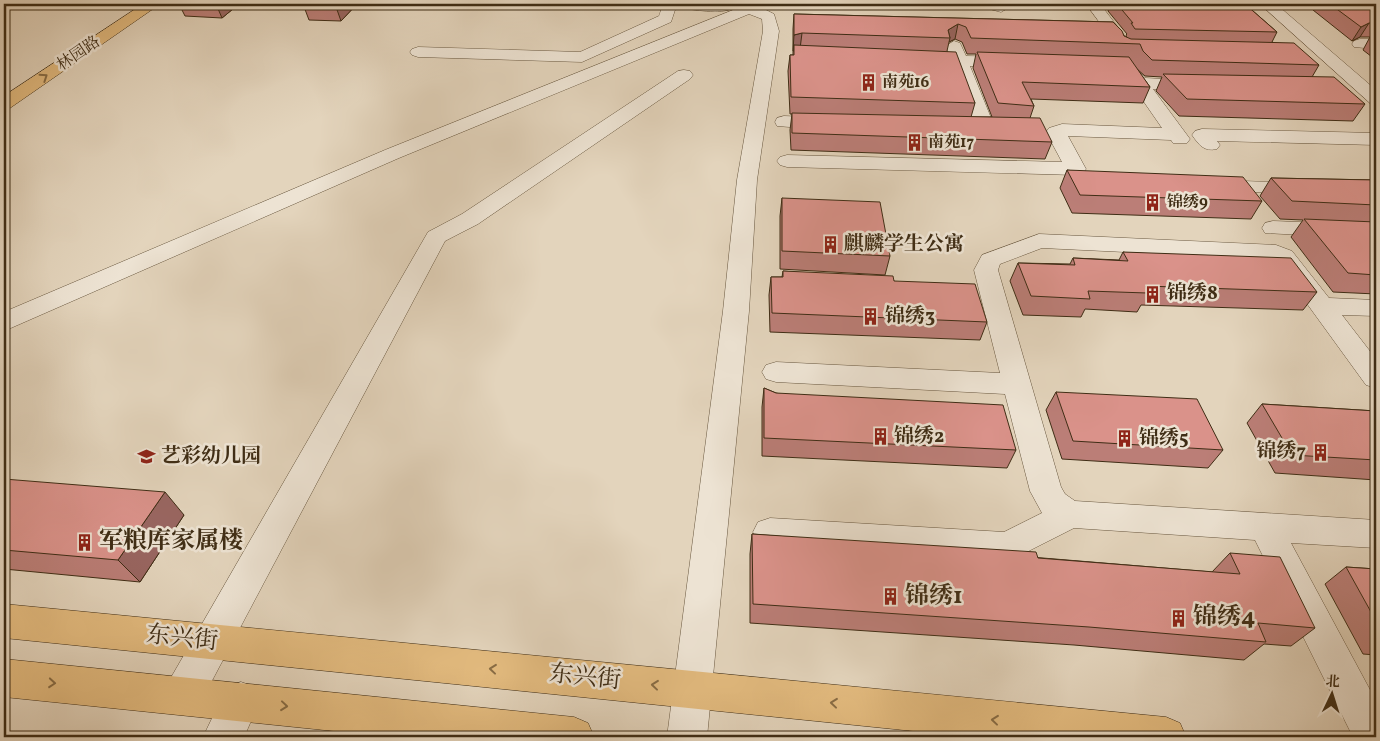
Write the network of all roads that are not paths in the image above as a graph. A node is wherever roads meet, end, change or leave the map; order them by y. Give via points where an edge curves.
1 (131, 4) edge
2 (154, 4) edge
3 (670, 4) edge
4 (987, 4) edge
5 (1093, 4) edge
6 (1267, 4) edge
7 (1305, 4) edge
8 (687, 5) dead end
9 (747, 5) edge
10 (1376, 6) edge
11 (1002, 8) dead end
12 (946, 26) edge
13 (1093, 30) edge
14 (1128, 42) junction
15 (418, 52) dead end
16 (903, 59) edge
17 (960, 61) junction
18 (1029, 63) edge
19 (1107, 65) edge
20 (1127, 66) junction
21 (684, 75) dead end
22 (1139, 83) junction
23 (1219, 85) edge
24 (4, 86) edge
25 (1376, 99) edge
26 (4, 104) edge
27 (784, 122) dead end
28 (842, 124) edge
29 (947, 127) edge
30 (1376, 139) edge
31 (1210, 145) dead end
32 (788, 161) dead end
33 (1056, 180) dead end
34 (1094, 182) edge
35 (1191, 185) edge
36 (1239, 187) junction
37 (1376, 192) edge
38 (1266, 226) junction
39 (1376, 232) edge
40 (1322, 306) junction
41 (1376, 308) edge
42 (4, 322) edge
43 (776, 372) dead end
44 (1376, 378) edge
45 (1013, 403) junction
46 (1070, 514) junction
47 (1265, 527) junction
48 (770, 532) dead end
49 (1376, 534) edge
50 (4, 622) edge
51 (212, 642) junction
52 (4, 678) edge
53 (694, 689) junction
54 (183, 695) junction
55 (241, 701) junction
56 (223, 737) edge
57 (574, 737) edge
58 (687, 737) edge
59 (1166, 737) edge
60 (1374, 737) edge

1 - 24 main road, 林园路
26 -> 2 main road, 林园路
3 - 15 street via 666,18 582,57
4 - 11 street
5 - 14 street
6 - 25 street
7 - 10 street
8 - 9 street
9 - 42 street
9 - 53 street via 769,17 771,30 747,180 736,311
12 - 17 street
13 - 14 street
14 - 20 street via 1134,61
16 - 17 street
17 - 18 street
17 - 29 street via 994,129
19 - 20 street
20 - 22 street
21 - 51 street via 470,218 436,237
22 - 23 street
22 - 32 street via 1178,136 1056,132 1076,169
27 - 28 street
30 - 31 street via 1202,135
33 - 34 street
35 - 36 street
36 - 37 street
36 - 38 street
38 - 39 street
38 - 40 street
38 - 45 street via 1039,241 990,260 982,290
40 - 41 street
40 - 44 street
43 - 45 street
45 - 46 street via 1046,492 1054,504
46 - 47 street
46 - 48 street via 1007,547
47 - 49 street
47 - 60 street
50 - 51 main road, 东兴街
53 -> 51 main road, 东兴街
51 - 54 street
52 -> 54 main road
53 - 58 street
59 -> 53 main road, 东兴街
54 - 55 main road
55 - 56 street
55 -> 57 main road

